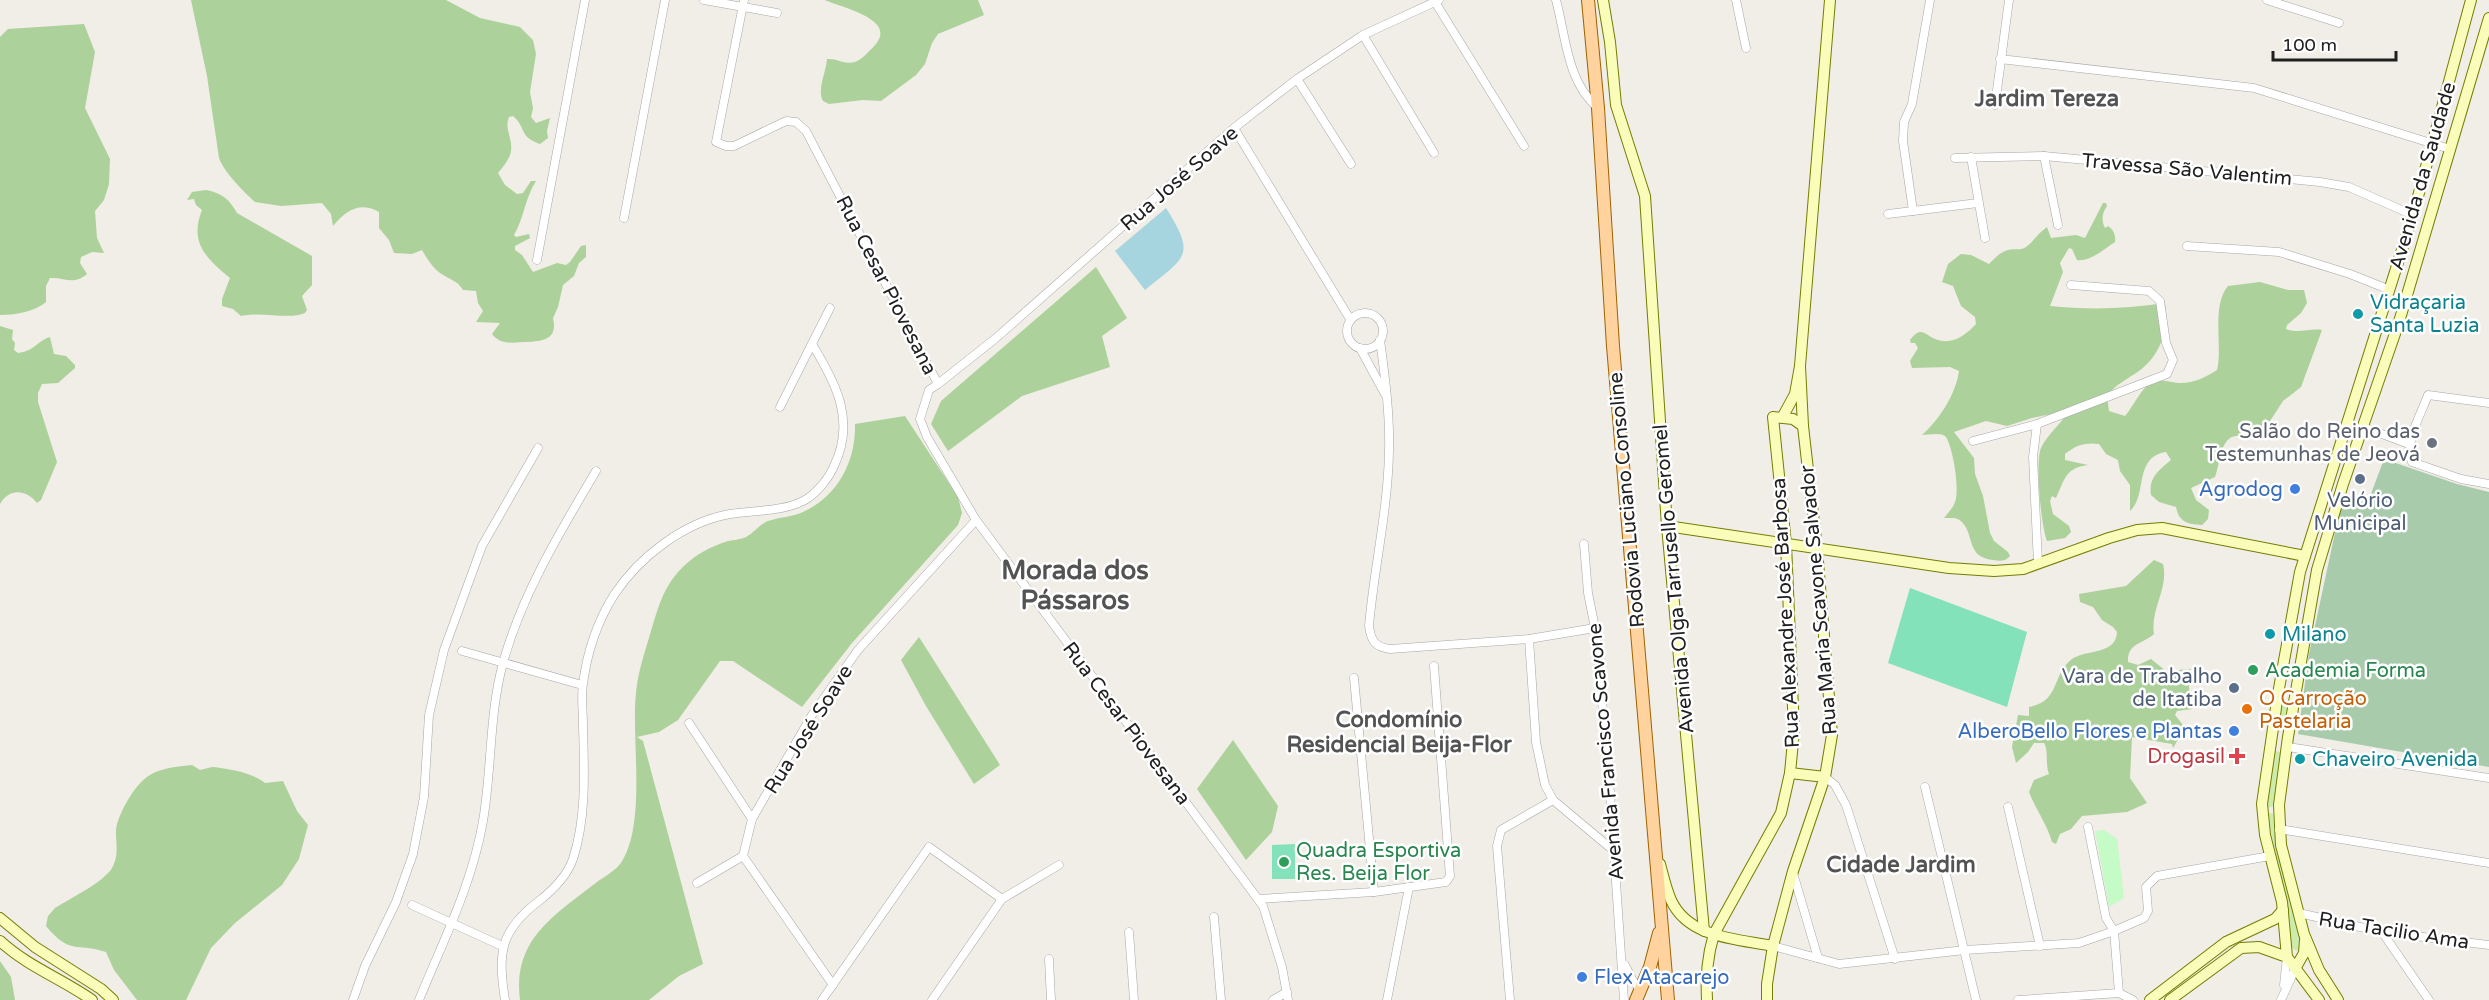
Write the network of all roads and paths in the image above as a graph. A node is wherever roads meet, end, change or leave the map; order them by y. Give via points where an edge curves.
1 (585, 0) edge
2 (665, 0) edge
3 (704, 0) edge
4 (1556, 0) edge
5 (1588, 0) edge
6 (1603, 0) edge
7 (1736, 0) edge
8 (1830, 0) edge
9 (1930, 0) edge
10 (2009, 0) edge
11 (2267, 0) edge
12 (2471, 0) edge
13 (1437, 1) edge
14 (744, 3) edge
15 (777, 13) dead end
16 (2489, 18) edge
17 (2339, 23) dead end
18 (1363, 35) junction
19 (2460, 42) junction
20 (1746, 48) dead end
21 (2480, 48) junction
22 (2000, 59) junction
23 (1297, 79) junction
24 (1995, 105) dead end
25 (1598, 108) junction
26 (1234, 128) junction
27 (2432, 144) junction
28 (1524, 147) dead end
29 (2450, 149) junction
30 (1434, 153) dead end
31 (2044, 156) junction
32 (1971, 157) junction
33 (1955, 158) dead end
34 (1351, 164) dead end
35 (1978, 203) junction
36 (1913, 211) junction
37 (1888, 214) dead end
38 (2413, 214) junction
39 (624, 218) dead end
40 (2058, 225) dead end
41 (1985, 238) dead end
42 (2187, 246) dead end
43 (537, 260) dead end
44 (2071, 285) dead end
45 (2390, 290) junction
46 (830, 308) dead end
47 (1350, 319) junction
48 (2377, 331) junction
49 (2394, 337) junction
50 (1380, 340) junction
51 (812, 344) junction
52 (1360, 348) junction
53 (1800, 366) junction
54 (938, 384) junction
55 (1387, 398) junction
56 (2489, 403) edge
57 (780, 407) dead end
58 (1778, 417) junction
59 (2037, 424) junction
60 (1803, 426) junction
61 (2363, 427) junction
62 (1973, 441) dead end
63 (2409, 444) junction
64 (538, 448) dead end
65 (596, 471) dead end
66 (2489, 484) edge
67 (976, 520) junction
68 (1667, 526) junction
69 (1584, 544) dead end
70 (1786, 544) junction
71 (1816, 549) junction
72 (2305, 556) junction
73 (2038, 563) junction
74 (1595, 628) junction
75 (1529, 639) junction
76 (462, 651) dead end
77 (2284, 663) junction
78 (503, 664) junction
79 (1434, 666) dead end
80 (2299, 668) junction
81 (1354, 678) dead end
82 (582, 685) junction
83 (2278, 694) junction
84 (2295, 697) junction
85 (689, 723) dead end
86 (2272, 734) junction
87 (2288, 747) junction
88 (1790, 773) junction
89 (1825, 777) junction
90 (2489, 778) edge
91 (1925, 787) dead end
92 (1553, 800) junction
93 (2008, 807) dead end
94 (752, 819) junction
95 (2088, 827) dead end
96 (2279, 829) junction
97 (1653, 841) junction
98 (1614, 851) junction
99 (743, 856) junction
100 (2270, 856) junction
101 (2489, 863) edge
102 (1059, 865) dead end
103 (1793, 871) junction
104 (697, 883) dead end
105 (1409, 887) junction
106 (1374, 892) junction
107 (1002, 898) junction
108 (1258, 899) junction
109 (412, 905) dead end
110 (2283, 910) junction
111 (2299, 913) junction
112 (1214, 916) dead end
113 (0, 918) edge
114 (1661, 923) junction
115 (452, 924) junction
116 (2114, 931) junction
117 (1129, 932) dead end
118 (2382, 932) junction
119 (1709, 933) junction
120 (2304, 934) junction
121 (0, 941) edge
122 (2489, 945) edge
123 (502, 946) junction
124 (1773, 946) junction
125 (2040, 946) junction
126 (1965, 950) junction
127 (2287, 957) junction
128 (1818, 958) junction
129 (1049, 959) dead end
130 (1895, 959) junction
131 (1623, 961) junction
132 (2296, 967) junction
133 (833, 985) junction
134 (2284, 990) junction
135 (2119, 993) junction
136 (1639, 995) edge
137 (1288, 996) edge
138 (92, 1000) edge
139 (113, 1000) edge
140 (353, 1000) edge
141 (419, 1000) edge
142 (505, 1000) edge
143 (822, 1000) edge
144 (932, 1000) edge
145 (1051, 1000) edge
146 (1134, 1000) edge
147 (1221, 1000) edge
148 (1272, 1000) edge
149 (1387, 1000) edge
150 (1510, 1000) edge
151 (1624, 1000) edge
152 (1668, 1000) edge
153 (1707, 1000) edge
154 (1767, 1000) edge
155 (1976, 1000) edge
156 (2018, 1000) edge
157 (2133, 1000) edge
158 (2150, 1000) edge
159 (2170, 1000) edge
160 (2281, 1000) edge
161 (2319, 1000) edge
162 (2338, 1000) edge
163 (2429, 1000) edge

1 - 43 street
2 - 39 street
3 - 14 street
4 - 25 street via 1574,76 1586,98
5 - 25 main road, Rodovia Luciano Consoline
6 - 68 main road, Avenida Olga Tarrusello Geromel via 1616,105 1645,196
7 - 20 street
8 - 53 main road
9 - 36 street via 1912,104 1904,122
10 - 22 street
11 - 17 street
12 - 19 main road, Avenida da Saudade
13 - 18 street, Rua José Soave
13 - 28 street
14 - 15 street
14 - 54 street, Rua Cesar Piovesana via 716,142 734,146 786,121 796,122 806,131
16 - 21 main road, Avenida da Saudade
18 - 23 street, Rua José Soave
18 - 30 street
19 - 21 main road
19 - 27 main road, Avenida da Saudade
21 - 29 main road, Avenida da Saudade
22 - 24 street
22 - 27 street via 2254,88
23 - 26 street, Rua José Soave
23 - 34 street
25 - 97 main road, Rodovia Luciano Consoline via 1611,325
26 - 47 street
26 - 54 street, Rua José Soave via 996,338
27 - 29 street
27 - 38 main road, Avenida da Saudade
29 - 49 main road, Avenida da Saudade
31 - 32 street, Travessa São Valentim
31 - 38 street, Travessa São Valentim via 2320,182 2349,187
31 - 40 street
32 - 33 street, Travessa São Valentim
32 - 35 street
35 - 36 street
35 - 41 street
36 - 37 street
38 - 45 main road, Avenida da Saudade
42 - 45 street via 2279,252
44 - 59 street via 2149,291 2160,301 2166,343 2173,360 2167,374
45 - 48 main road, Avenida da Saudade
46 - 51 street
47 - 50 street via 1361,312 1373,314 1383,328
47 - 52 street via 1347,336
48 - 49 main road
48 - 72 main road, Avenida da Saudade
49 - 61 main road, Avenida da Saudade
50 - 52 street via 1372,348
50 - 55 street
51 - 57 street
51 - 82 street via 838,392 845,426 842,451 829,477 806,499 782,507 727,514 684,531 643,561 614,595 594,633
52 - 55 street
53 - 58 main road via 1795,394
53 - 60 main road, Rua Maria Scavone Salvador
54 - 67 street, Rua Cesar Piovesana via 929,390 920,419 927,438
55 - 75 street via 1387,482 1369,626 1374,643 1390,649
56 - 63 street via 2428,395
58 - 60 main road
58 - 70 main road, Rua Alexandre José Barbosa
59 - 62 street
59 - 73 street via 2032,458
60 - 71 main road, Rua Maria Scavone Salvador
61 - 63 street
61 - 80 main road, Avenida da Saudade via 2317,570
63 - 66 street via 2412,462
64 - 140 street via 482,546 444,650 429,715 424,797 413,854
65 - 78 street via 528,594
67 - 94 street, Rua José Soave via 858,650 812,715
67 - 108 street, Rua Cesar Piovesana
68 - 70 main road
68 - 119 main road, Avenida Olga Tarrusello Geromel
69 - 74 street, Avenida Francisco Scavone
70 - 71 main road
70 - 88 main road, Rua Alexandre José Barbosa via 1794,731
71 - 73 main road via 1994,571 2023,569
71 - 89 main road, Rua Maria Scavone Salvador via 1832,735
72 - 73 main road via 2162,528 2109,538
72 - 77 main road, Avenida da Saudade
74 - 75 street
74 - 98 street, Avenida Francisco Scavone
75 - 92 street via 1540,766
76 - 78 street
77 - 80 main road via 2288,668
77 - 83 main road, Avenida da Saudade
78 - 82 street
78 - 115 street via 483,819 469,882
79 - 105 street via 1450,876 1446,882
80 - 84 main road, Avenida da Saudade
81 - 106 street
82 - 123 street via 582,814 572,862 563,878 518,921
83 - 84 main road
83 - 86 main road, Avenida da Saudade
84 - 87 main road, Avenida da Saudade
85 - 94 street
86 - 87 main road
86 - 100 main road, Avenida da Saudade via 2262,804
87 - 90 street
87 - 96 main road, Avenida da Saudade
88 - 89 main road
88 - 119 main road, Rua Alexandre José Barbosa via 1782,813
89 - 103 main road, Rua Maria Scavone Salvador
89 - 130 street via 1835,785 1846,805
91 - 126 street
92 - 98 street
92 - 150 street via 1507,826 1498,836
93 - 125 street
94 - 99 street, Rua José Soave
95 - 116 street via 2106,918
96 - 101 street
96 - 111 main road, Avenida da Saudade
97 - 114 main road, Rodovia Luciano Consoline
97 - 119 main road via 1678,914
98 - 131 street, Avenida Francisco Scavone
99 - 104 street
99 - 133 street
100 - 110 main road, Avenida da Saudade
100 - 116 street via 2157,876 2146,887 2148,911 2144,918
102 - 107 street
103 - 124 main road, Rua Maria Scavone Salvador
103 - 128 street
105 - 106 street
105 - 149 street
106 - 108 street
107 - 133 street via 929,847
107 - 144 street
108 - 137 street, Rua Cesar Piovesana via 1273,934
109 - 115 street
110 - 127 main road, Avenida da Saudade
110 - 158 main road via 2275,919 2226,942
111 - 118 street, Rua Tacilio Ama
111 - 120 main road, Avenida da Saudade
112 - 147 street
113 - 139 main road via 35,948
114 - 136 main road
114 - 152 main road, Rodovia Luciano Consoline
115 - 123 street
115 - 141 street
116 - 125 street via 2079,943
116 - 135 street
117 - 146 street
118 - 122 street, Rua Tacilio Ama
118 - 163 street
119 - 124 main road
119 - 153 main road
120 - 132 main road via 2306,946
120 - 162 main road, Avenida da Saudade via 2319,970
121 - 138 main road via 33,966
123 - 142 street
124 - 128 street
124 - 154 main road, Rua Maria Scavone Salvador
125 - 126 street
126 - 130 street
126 - 155 street
127 - 132 main road
127 - 134 street
127 - 159 main road via 2259,947 2241,948
128 - 130 street via 1839,964
129 - 145 street
131 - 136 street, Avenida Francisco Scavone
131 - 151 street, Avenida Francisco Scavone
132 - 134 street
132 - 161 main road
133 - 143 street
134 - 160 street
135 - 156 street
135 - 157 street
137 - 148 street

